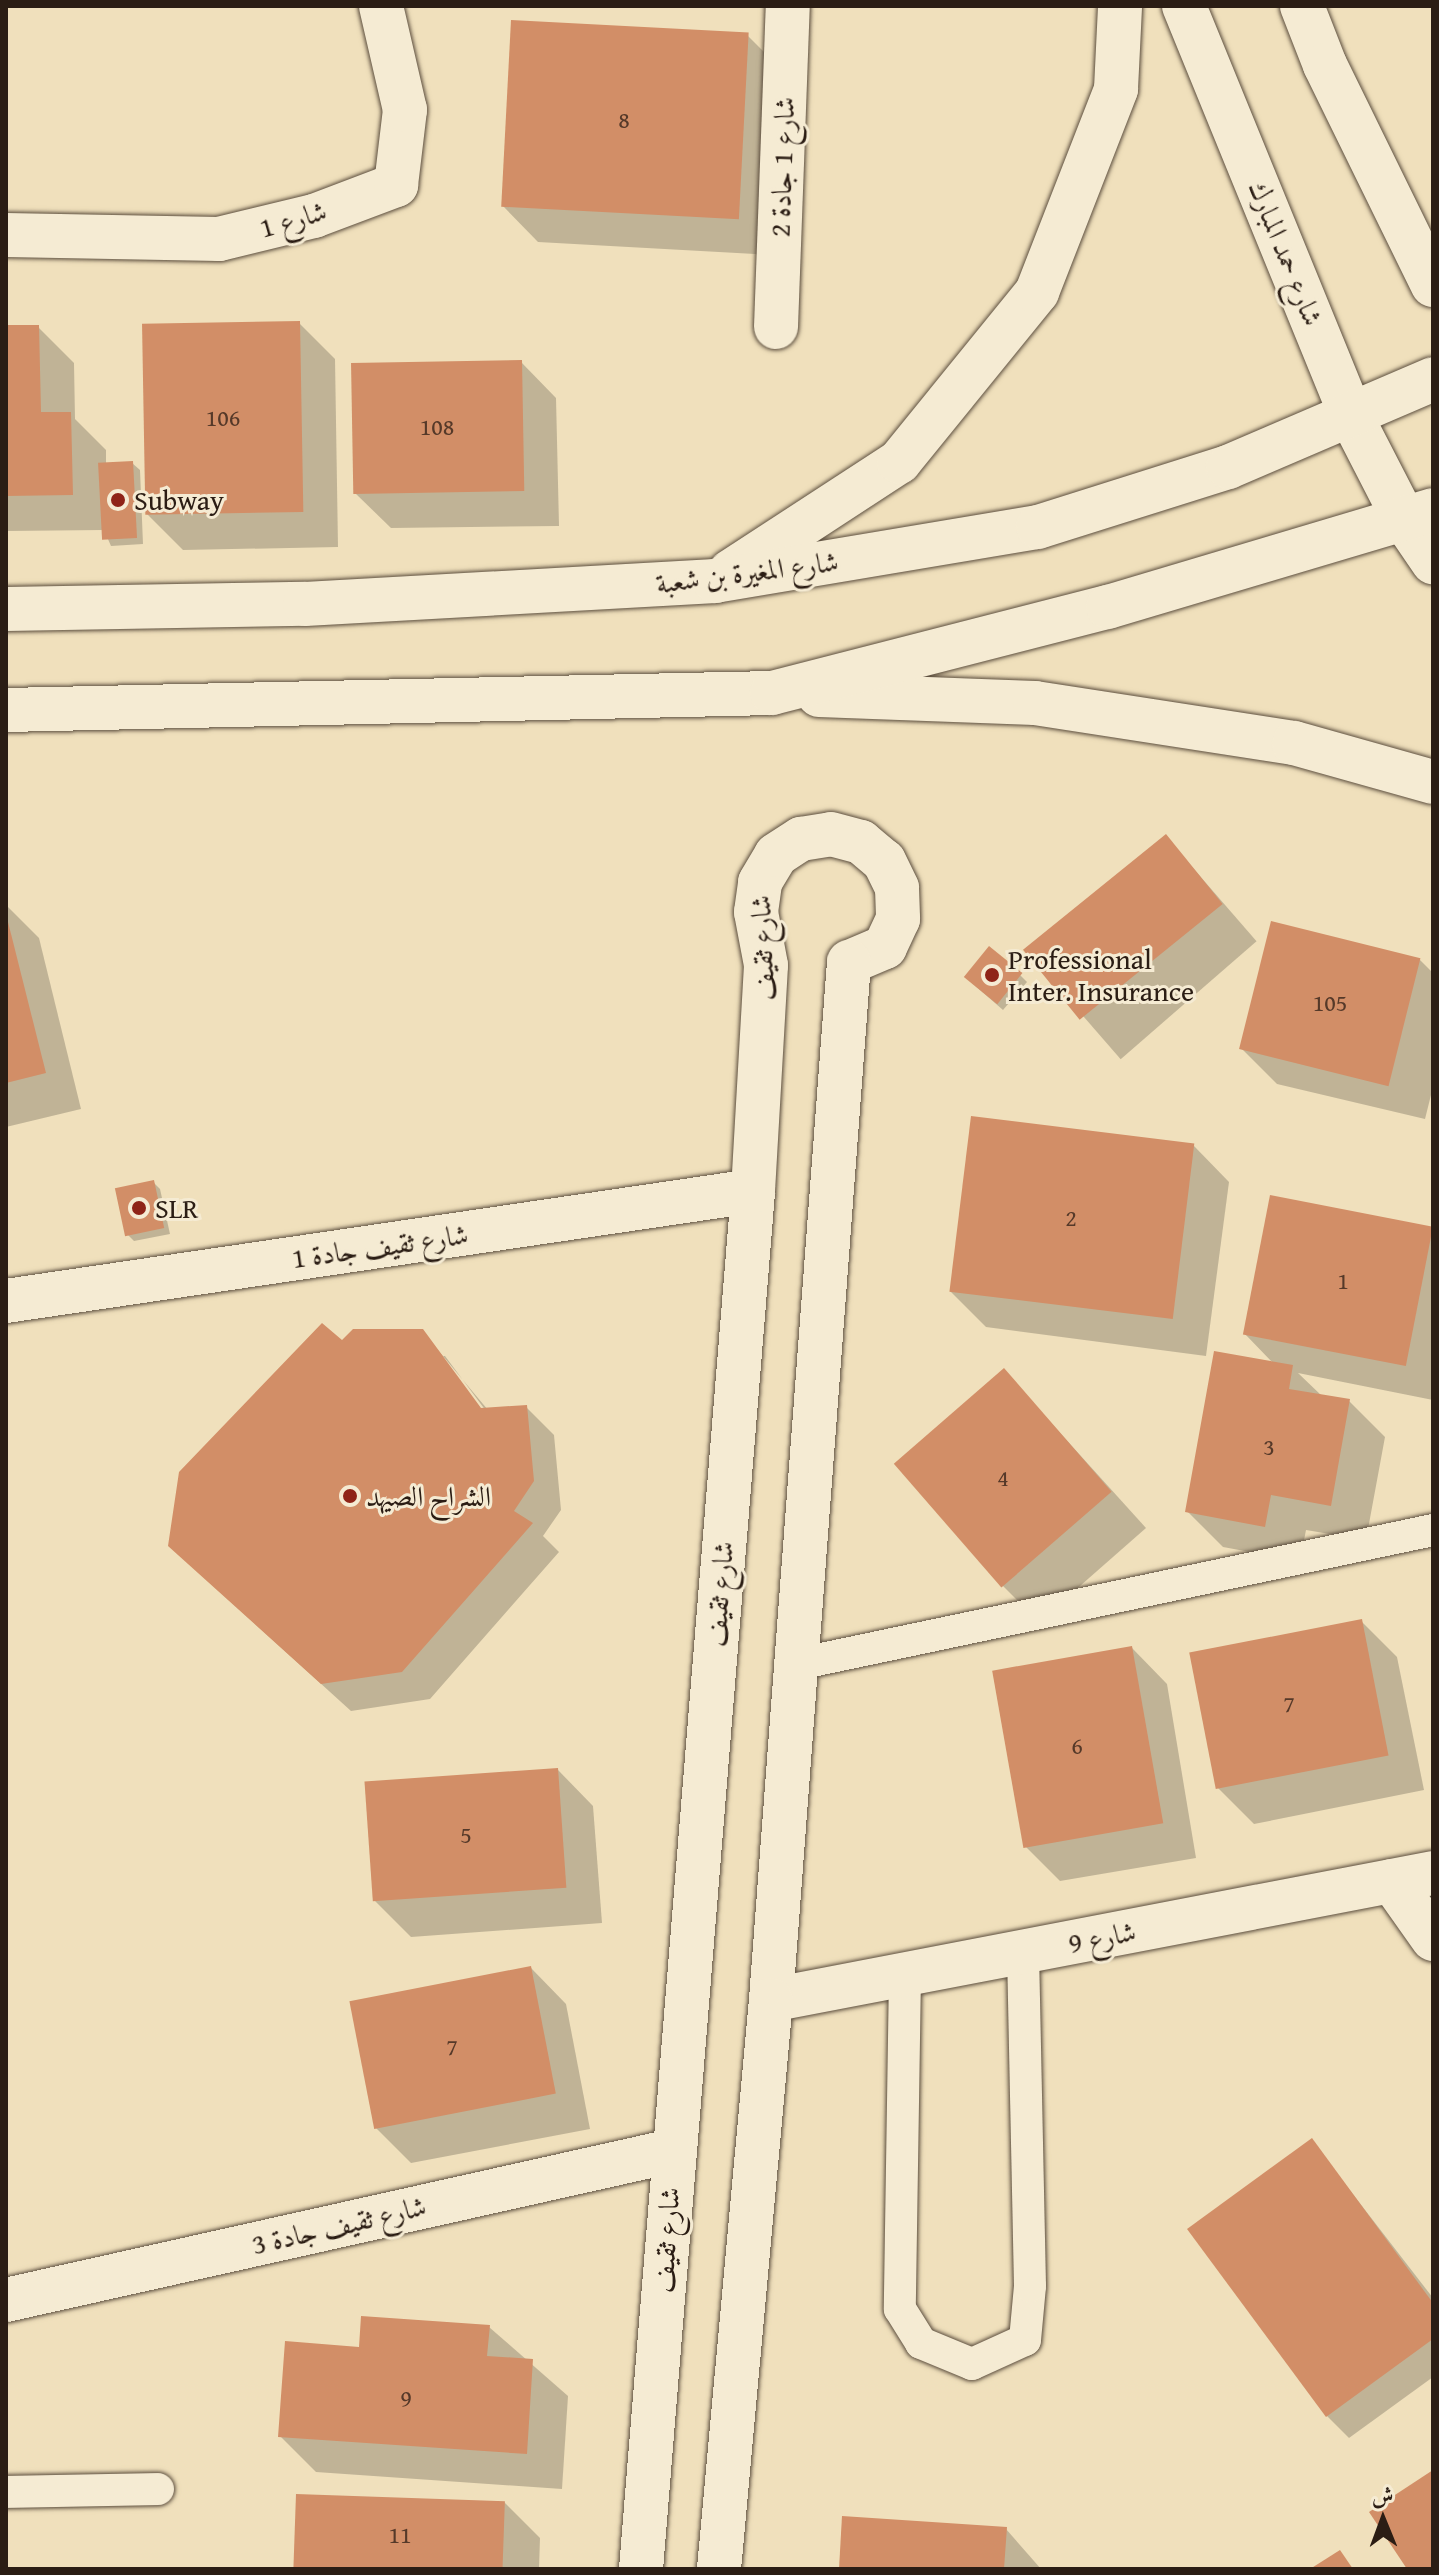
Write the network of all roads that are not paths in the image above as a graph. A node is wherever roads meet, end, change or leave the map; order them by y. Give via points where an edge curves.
1 (381, 6) edge
2 (788, 6) edge
3 (1120, 6) edge
4 (1184, 6) edge
5 (1302, 6) edge
6 (6, 235) edge
7 (1433, 285) edge
8 (776, 327) dead end
9 (1433, 379) edge
10 (1352, 418) junction
11 (1419, 516) edge
12 (1433, 562) edge
13 (715, 581) junction
14 (6, 609) edge
15 (772, 693) junction
16 (6, 710) edge
17 (1433, 782) edge
18 (753, 1191) junction
19 (6, 1301) edge
20 (1433, 1530) edge
21 (793, 1665) junction
22 (1413, 1877) edge
23 (1433, 1939) edge
24 (1023, 1953) junction
25 (905, 1975) junction
26 (771, 2000) junction
27 (672, 2151) junction
28 (6, 2300) edge
29 (158, 2489) dead end
30 (6, 2492) edge
31 (641, 2569) edge
32 (719, 2569) edge

1 - 6 street, شارع 1 via 405,110 396,185 314,216 219,239
2 - 8 street, شارع 1 جادة 2
3 - 13 street via 1116,89 1037,292 899,462
4 - 10 street, شارع حمد المبارك
5 - 7 street via 1325,65
9 - 10 street
10 - 11 street
10 - 13 street, شارع المغيرة بن شعبة via 1228,467 1038,527
11 - 12 street
11 - 15 street via 1108,607
13 - 14 street, شارع المغيرة بن شعبة via 305,604
15 - 16 street
15 - 17 street via 1035,703 1294,743
18 - 19 street, شارع ثقيف جادة 1
18 - 21 street, شارع ثقيف via 766,965 756,912 760,882 776,855 801,839 831,834 861,842 884,861 897,888 898,919 885,947 849,962
18 - 27 street, شارع ثقيف
20 - 21 lane
21 - 26 street, شارع ثقيف
22 - 23 street
22 - 24 street, شارع 9
24 - 25 street, شارع 9
24 - 25 lane via 1030,2286 1025,2340 972,2364 921,2343 900,2309
25 - 26 street, شارع 9
26 - 32 street, شارع ثقيف
27 - 28 street, شارع ثقيف جادة 3
27 - 31 street, شارع ثقيف
29 - 30 lane

